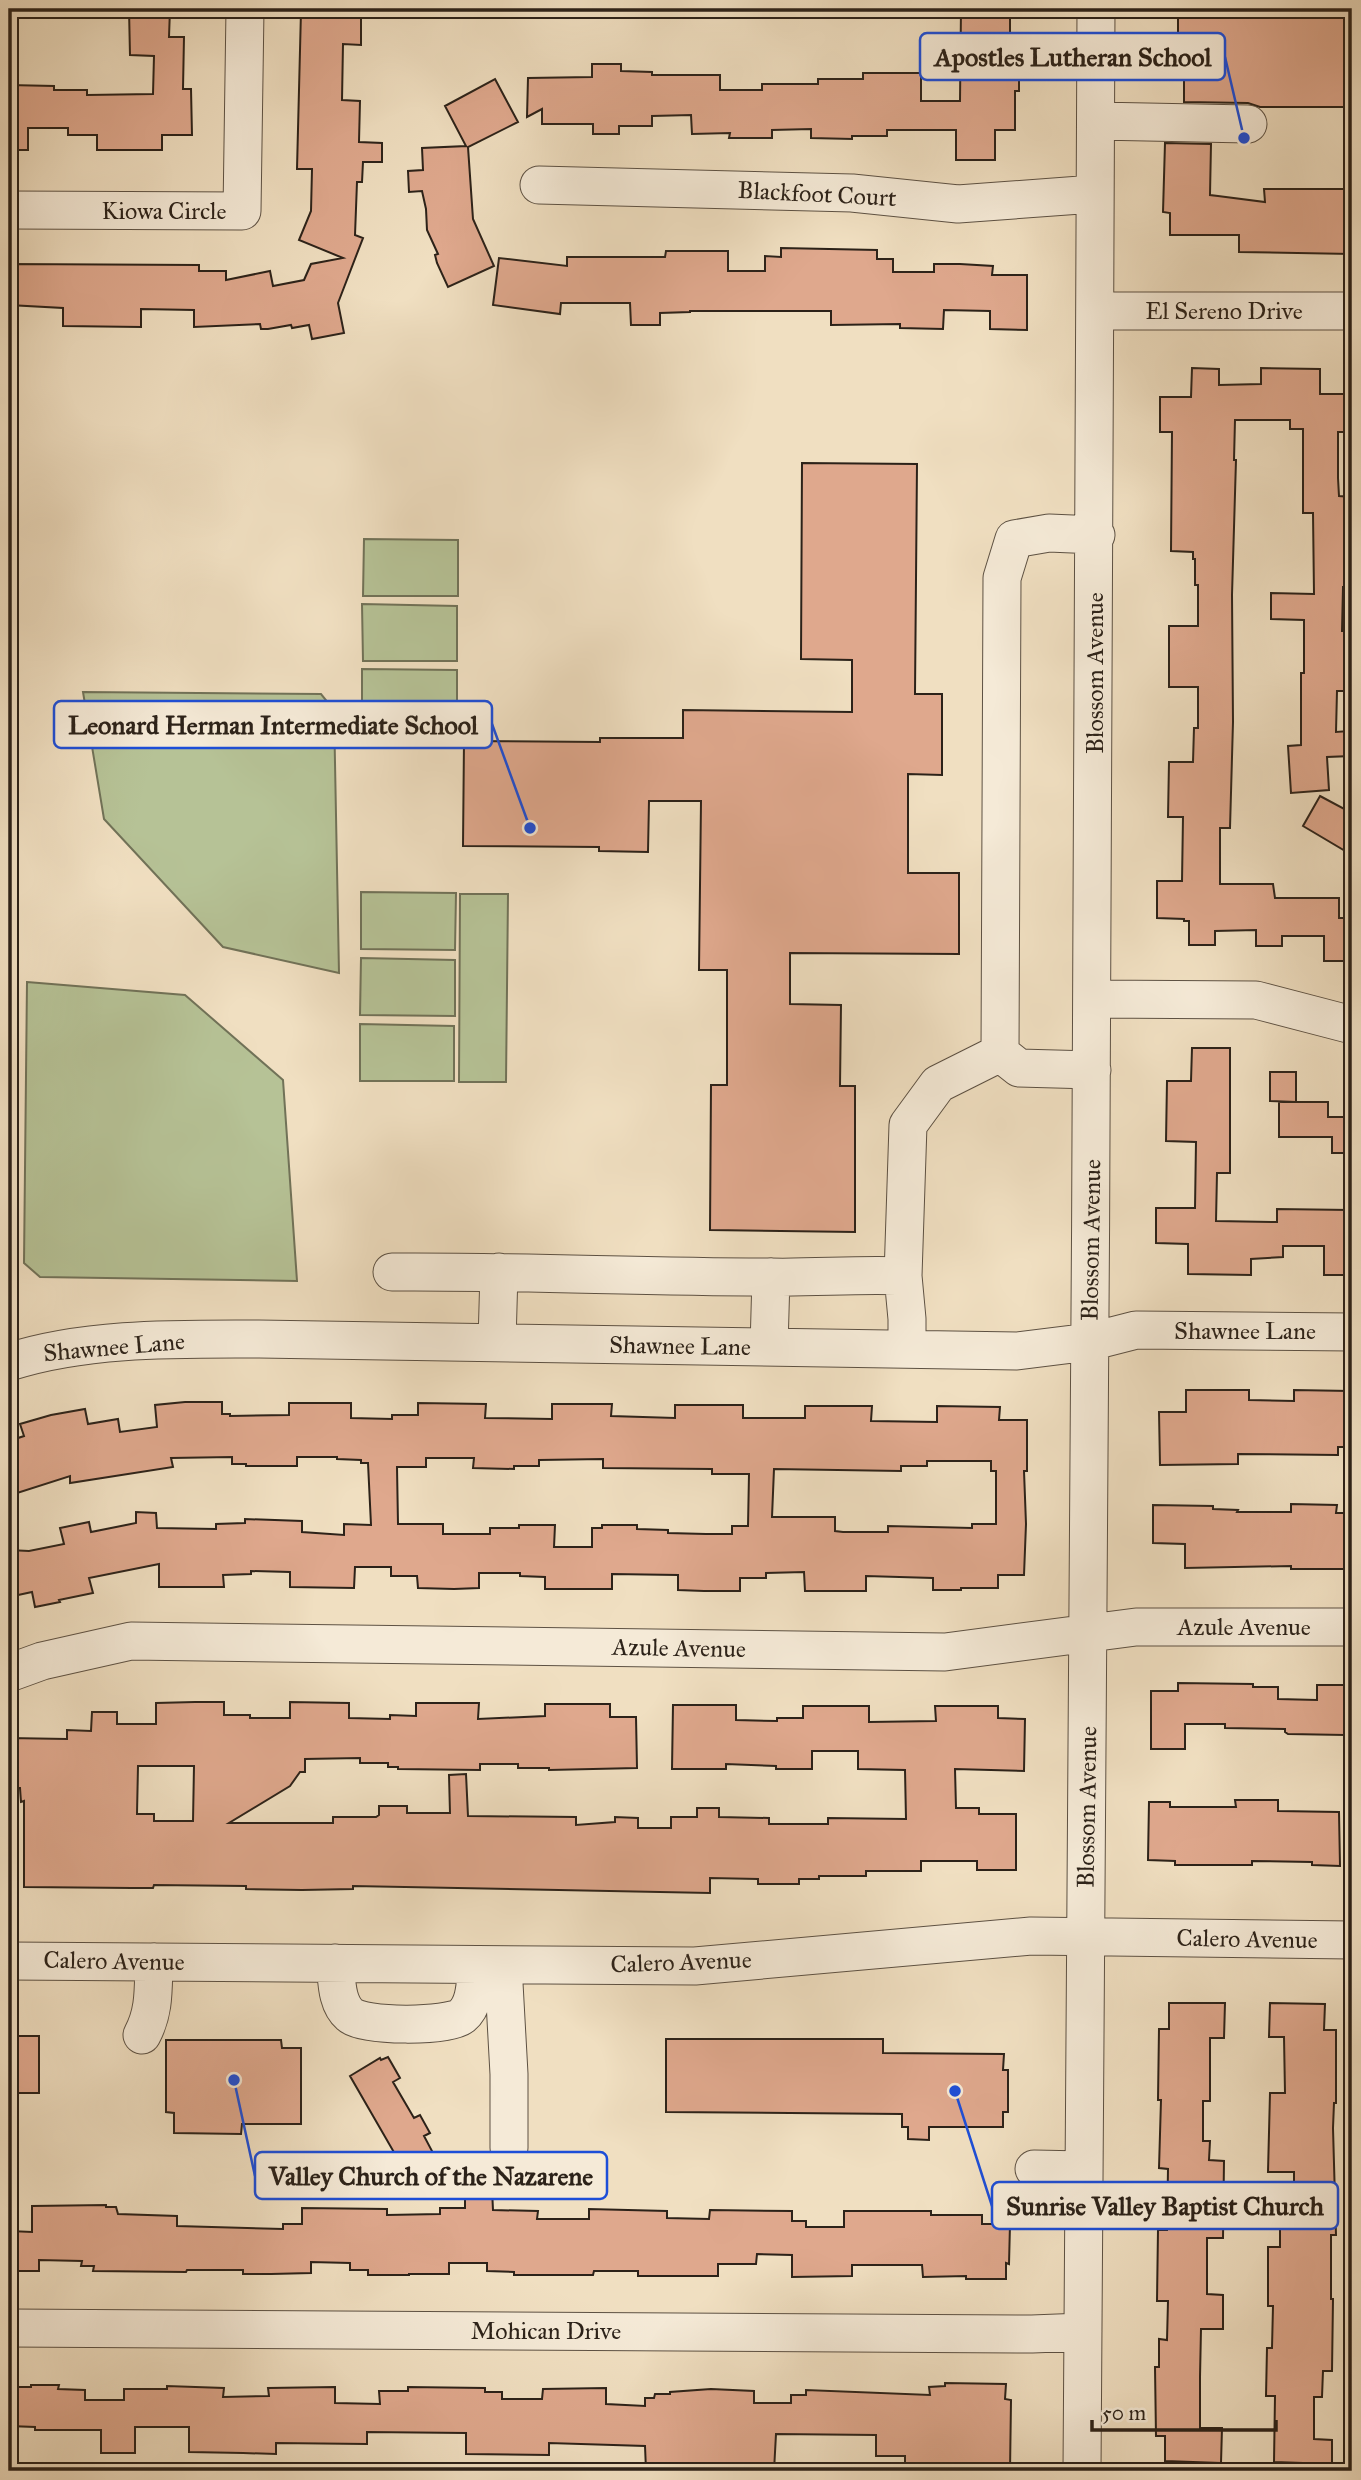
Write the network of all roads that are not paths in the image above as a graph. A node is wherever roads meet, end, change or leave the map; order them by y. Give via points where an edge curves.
1 (245, 9) edge
2 (1096, 9) edge
3 (1096, 121) junction
4 (1248, 124) dead end
5 (539, 185) dead end
6 (1094, 194) junction
7 (9, 210) edge
8 (1352, 311) edge
9 (1096, 312) junction
10 (1096, 535) junction
11 (1093, 999) junction
12 (1352, 1026) edge
13 (1000, 1053) junction
14 (1092, 1070) junction
15 (393, 1272) dead end
16 (499, 1272) junction
17 (903, 1276) junction
18 (756, 1277) junction
19 (1352, 1332) edge
20 (497, 1342) junction
21 (1089, 1342) junction
22 (769, 1347) junction
23 (907, 1349) junction
24 (9, 1362) edge
25 (1352, 1627) edge
26 (1088, 1634) junction
27 (9, 1673) edge
28 (1086, 1937) junction
29 (1352, 1940) edge
30 (9, 1961) edge
31 (154, 1962) junction
32 (335, 1963) junction
33 (490, 1965) junction
34 (142, 2035) dead end
35 (509, 2148) dead end
36 (1034, 2169) dead end
37 (1084, 2169) junction
38 (9, 2328) edge
39 (1083, 2332) junction
40 (1082, 2471) edge

1 - 7 street, Kiowa Circle via 242,211
2 - 3 street, Blossom Avenue
3 - 4 street
3 - 6 street, Blossom Avenue
5 - 6 street, Blackfoot Court via 852,193 958,204
6 - 9 street, Blossom Avenue
8 - 9 street, El Sereno Drive
9 - 10 street, Blossom Avenue
10 - 11 street, Blossom Avenue
10 - 13 street via 1049,533 1014,539 1002,578
11 - 12 street via 1255,1000
11 - 14 street, Blossom Avenue
13 - 14 street via 1019,1068
13 - 17 street via 938,1084 908,1125
14 - 21 street, Blossom Avenue
15 - 16 street
16 - 18 street
16 - 20 street
17 - 18 street
17 - 23 street
18 - 22 street
19 - 21 street, Shawnee Lane via 1136,1330
20 - 22 street, Shawnee Lane
20 - 24 street, Shawnee Lane via 158,1339 41,1352
21 - 23 street, Shawnee Lane via 1017,1351
21 - 26 street, Blossom Avenue
22 - 23 street, Shawnee Lane
25 - 26 street, Azule Avenue via 1136,1627
26 - 27 street, Azule Avenue via 945,1652 131,1641
26 - 28 street, Blossom Avenue
28 - 29 street, Calero Avenue
28 - 33 street, Calero Avenue via 977,1939 695,1966
28 - 37 street, Blossom Avenue
30 - 31 street, Calero Avenue
31 - 32 street, Calero Avenue
31 - 34 street via 153,2003
32 - 33 street, Calero Avenue
32 - 33 street via 341,2004 351,2017 375,2024 445,2022 460,2017 471,2005
33 - 35 street via 509,2074
36 - 37 street
37 - 39 street, Blossom Avenue
38 - 39 street, Mohican Drive
39 - 40 street, Blossom Avenue

